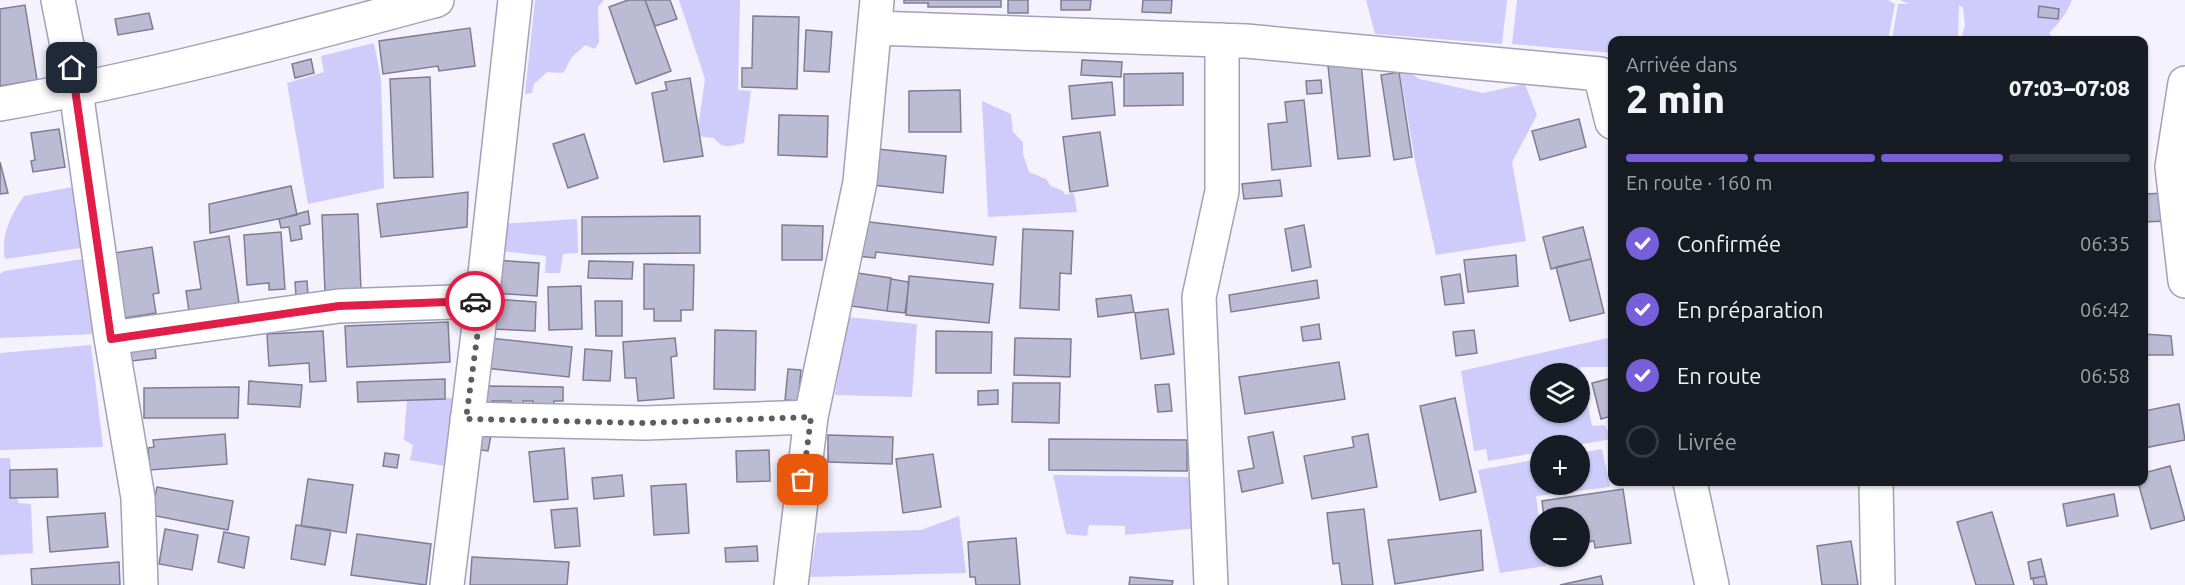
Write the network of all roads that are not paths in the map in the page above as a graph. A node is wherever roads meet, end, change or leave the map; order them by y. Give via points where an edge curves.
1 (58, 0) edge
2 (436, 0) edge
3 (515, 0) edge
4 (876, 14) edge
5 (1222, 40) junction
6 (2185, 83) edge
7 (76, 91) junction
8 (0, 104) edge
9 (1608, 107) edge
10 (2158, 166) edge
11 (2185, 281) edge
12 (482, 301) junction
13 (111, 339) junction
14 (811, 417) junction
15 (466, 419) junction
16 (1691, 486) edge
17 (1876, 486) edge
18 (141, 585) edge
19 (447, 585) edge
20 (791, 585) edge
21 (1211, 585) edge
22 (1712, 585) edge
23 (1878, 585) edge

1 - 7 street
2 - 7 street via 256,49
3 - 12 street
4 - 5 street
4 - 14 street via 861,182
5 - 9 street via 1600,74
5 - 21 street via 1222,190 1199,297
6 - 10 street
7 - 8 street
7 - 13 street
10 - 11 street
12 - 13 street via 339,306
12 - 15 street
13 - 18 street via 138,498
14 - 15 street via 645,423
14 - 20 street
15 - 19 street
16 - 22 street
17 - 23 street

